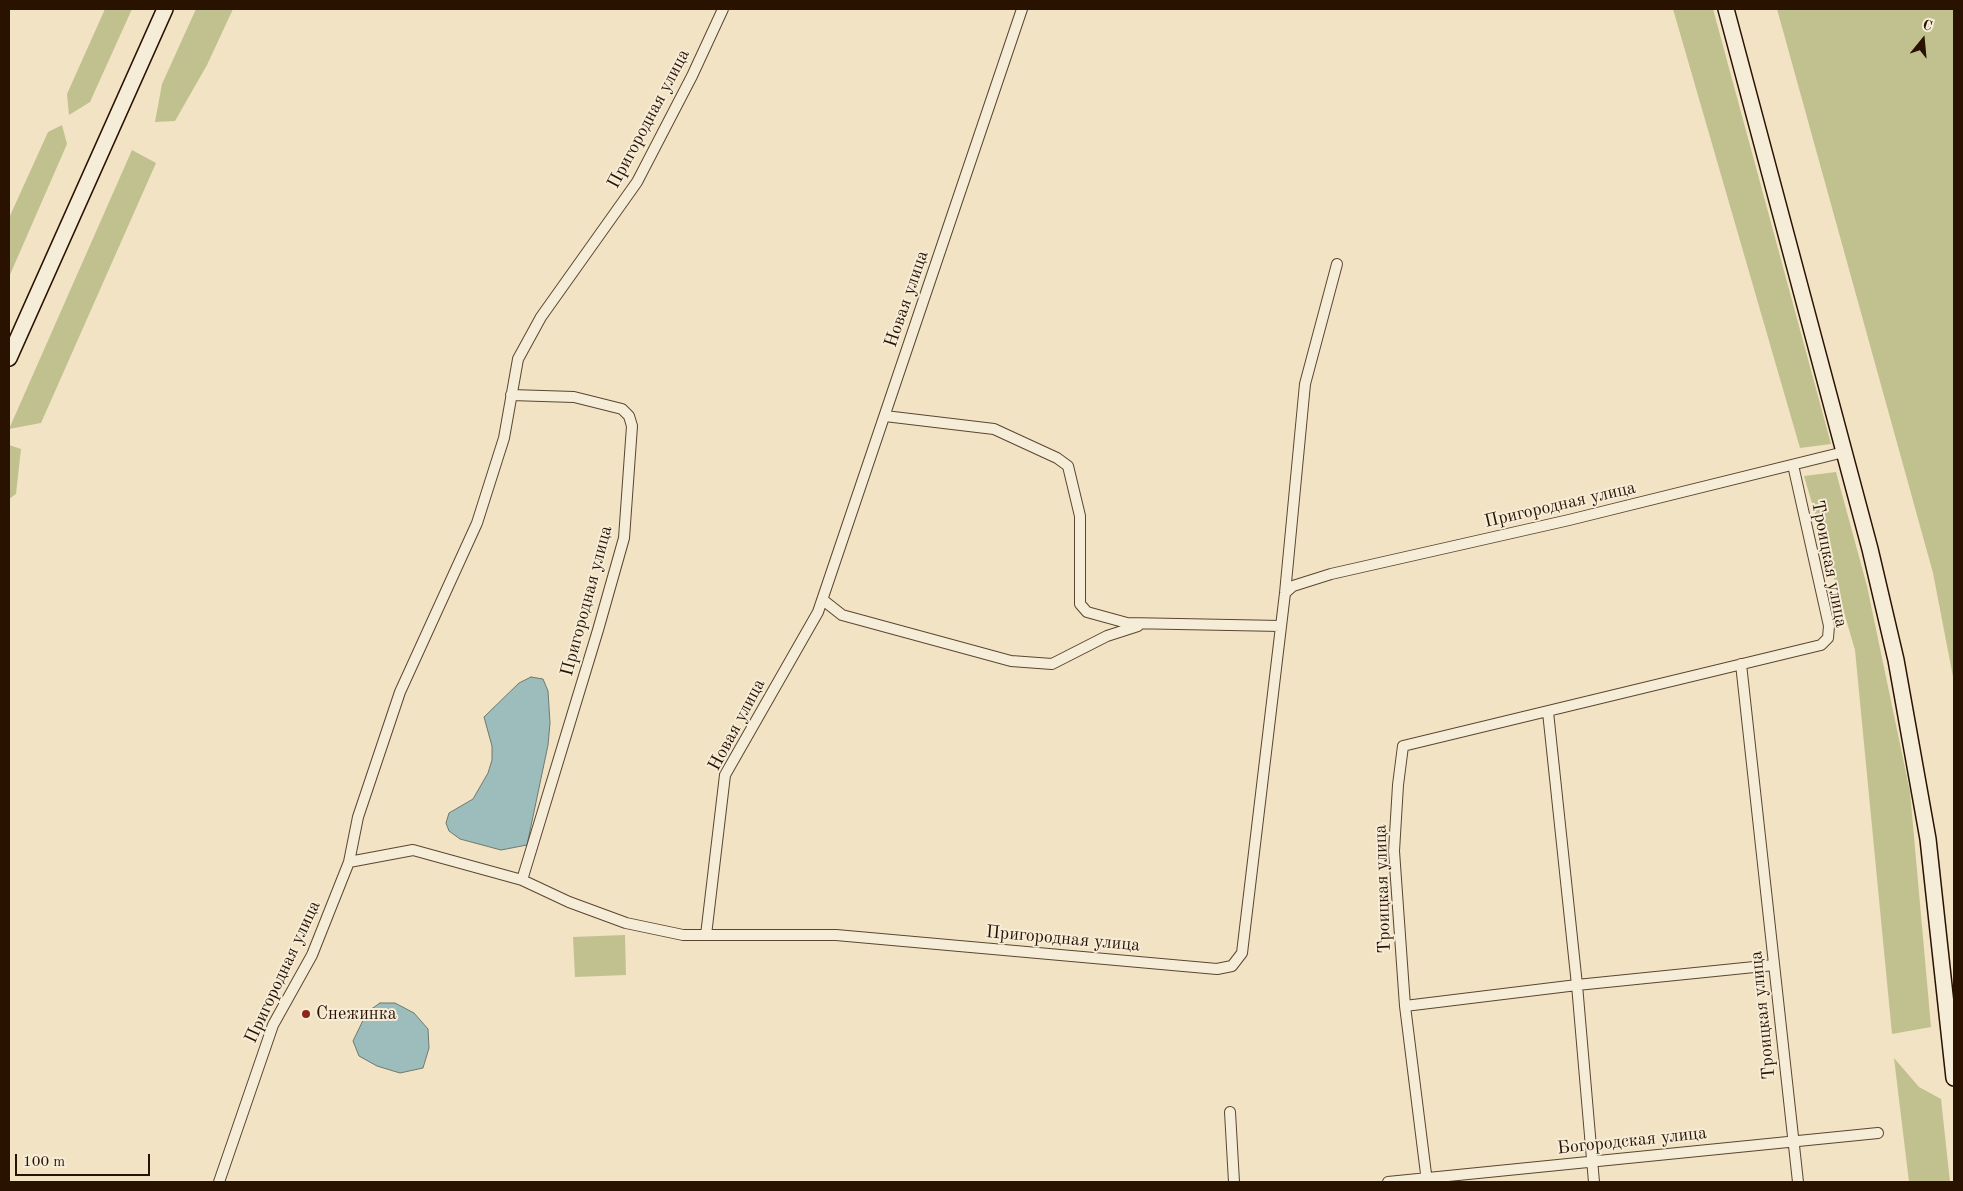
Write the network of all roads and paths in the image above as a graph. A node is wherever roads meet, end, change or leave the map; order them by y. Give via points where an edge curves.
1 (165, 9) edge
2 (723, 9) edge
3 (1022, 9) edge
4 (1726, 9) edge
5 (1338, 264) dead end
6 (9, 358) edge
7 (511, 395) junction
8 (885, 416) junction
9 (1844, 452) junction
10 (1793, 465) junction
11 (1284, 593) junction
12 (822, 600) junction
13 (1143, 624) junction
14 (1281, 626) junction
15 (1741, 664) junction
16 (1548, 712) junction
17 (349, 862) junction
18 (522, 880) junction
19 (706, 935) junction
20 (1774, 965) junction
21 (1577, 985) junction
22 (1405, 1006) junction
23 (1954, 1078) edge
24 (1230, 1112) dead end
25 (1878, 1133) dead end
26 (1793, 1142) junction
27 (1592, 1161) junction
28 (1427, 1180) edge
29 (219, 1182) edge
30 (1234, 1182) edge
31 (1388, 1182) edge
32 (1594, 1182) edge
33 (1798, 1182) edge

1 - 6 street
2 - 7 street, Пригородная улица via 637,182 541,317 518,359
3 - 8 street, Новая улица
4 - 9 street
5 - 11 street, Пригородная улица via 1305,384
7 - 17 street, Пригородная улица via 504,438 477,523 400,692 358,817
7 - 18 street, Пригородная улица via 574,397 622,409 632,426 624,538
8 - 12 street, Новая улица
8 - 13 street via 994,430 1068,466 1080,516 1080,604 1087,612 1127,624
9 - 10 street, Пригородная улица
9 - 23 street via 1886,614 1912,740 1940,934
10 - 11 street, Пригородная улица via 1331,574 1293,586
10 - 15 street, Троицкая улица via 1829,626 1828,638 1821,644
11 - 14 street, Пригородная улица
12 - 13 street via 842,615 1011,661 1052,664 1107,636
12 - 19 street, Новая улица via 725,775
13 - 14 street
14 - 19 street, Пригородная улица via 1242,952 1232,966 1217,969 836,935
15 - 16 street, Троицкая улица
15 - 20 street, Троицкая улица
16 - 21 street
16 - 22 street, Троицкая улица via 1403,746 1394,851
17 - 18 street, Пригородная улица via 413,850
17 - 29 street, Пригородная улица via 312,956 273,1025
18 - 19 street, Пригородная улица via 626,923
20 - 21 street
20 - 26 street, Троицкая улица
21 - 22 street
21 - 27 street
22 - 28 street, Троицкая улица
24 - 30 street
25 - 26 street, Богородская улица
26 - 27 street, Богородская улица
26 - 33 street, Троицкая улица
27 - 28 street, Богородская улица
27 - 32 street
28 - 31 street, Богородская улица

